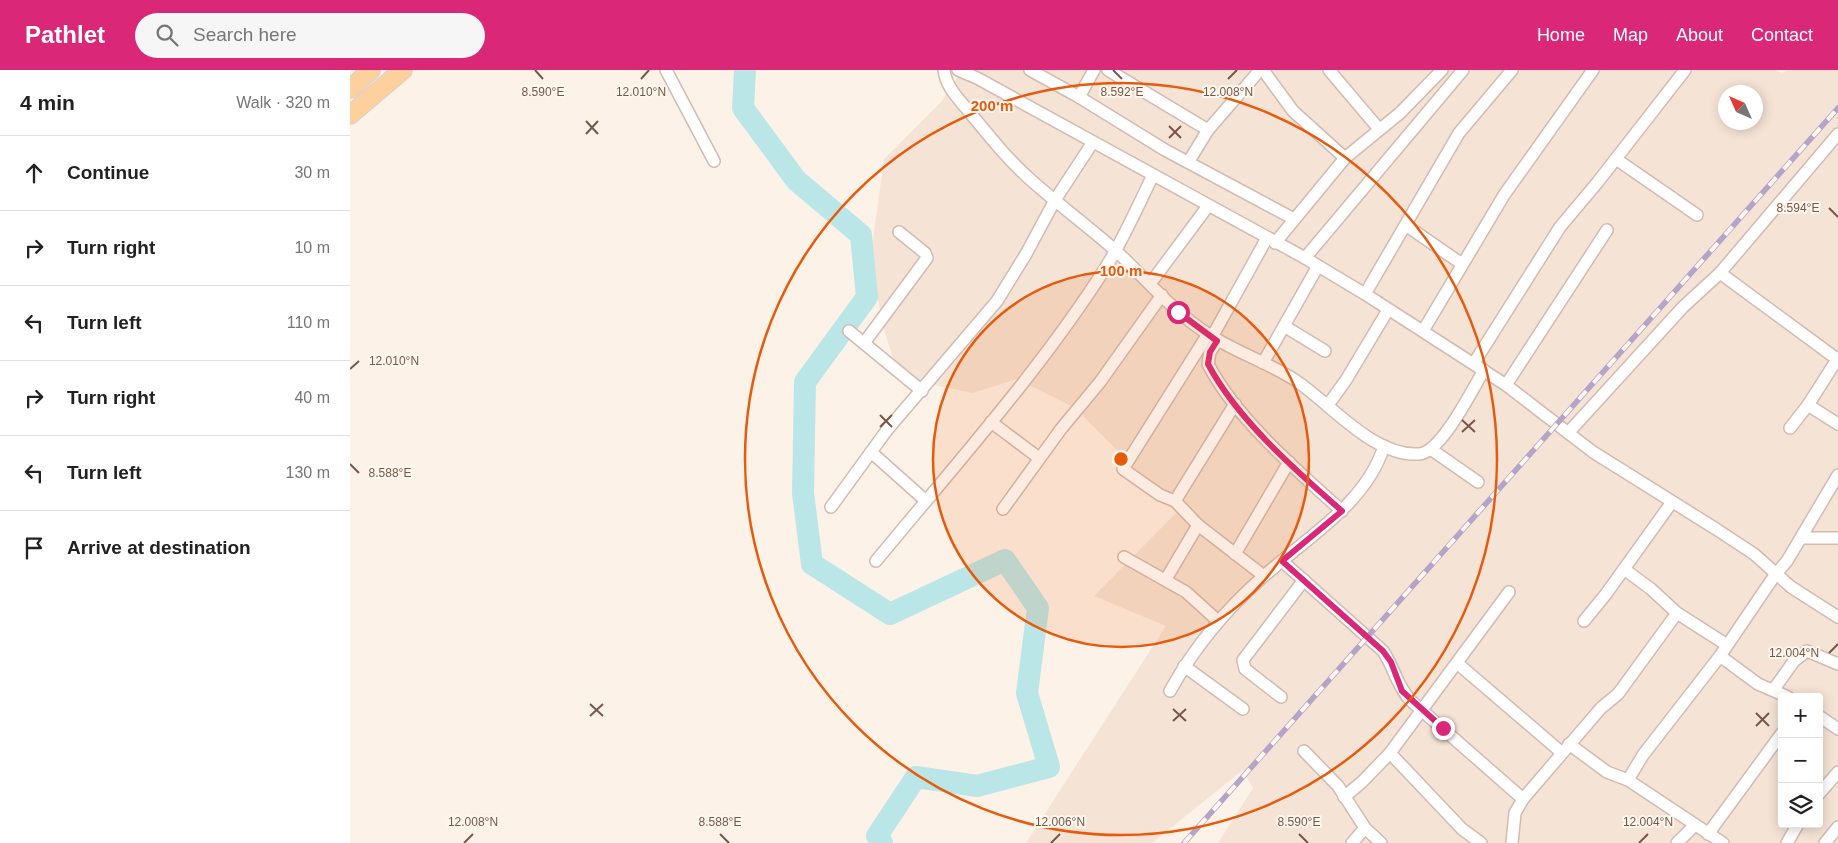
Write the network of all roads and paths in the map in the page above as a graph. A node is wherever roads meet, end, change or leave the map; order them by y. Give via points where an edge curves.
1 (371, 70) edge
2 (403, 70) edge
3 (666, 70) edge
4 (944, 70) edge
5 (958, 70) edge
6 (1030, 70) edge
7 (1094, 70) edge
8 (1108, 70) edge
9 (1262, 70) edge
10 (1329, 70) edge
11 (1442, 70) edge
12 (1463, 70) edge
13 (1512, 70) edge
14 (1593, 70) edge
15 (1685, 70) edge
16 (350, 89) edge
17 (1079, 97) junction
18 (350, 115) edge
19 (1379, 129) junction
20 (1208, 130) junction
21 (1838, 134) edge
22 (1093, 142) junction
23 (1345, 158) junction
24 (1616, 159) junction
25 (714, 161) dead end
26 (1189, 162) junction
27 (1153, 175) junction
28 (1054, 200) junction
29 (1208, 206) junction
30 (1697, 215) dead end
31 (1294, 219) junction
32 (1407, 226) junction
33 (1607, 230) dead end
34 (899, 232) dead end
35 (1271, 240) junction
36 (1115, 250) junction
37 (1306, 258) junction
38 (1462, 264) junction
39 (1318, 266) junction
40 (1720, 273) junction
41 (1150, 284) junction
42 (1366, 294) junction
43 (1162, 295) junction
44 (1388, 310) junction
45 (1284, 326) junction
46 (849, 331) dead end
47 (1423, 331) junction
48 (1212, 337) junction
49 (864, 342) junction
50 (1325, 351) dead end
51 (1838, 358) edge
52 (1263, 363) junction
53 (1474, 363) junction
54 (1484, 370) junction
55 (1506, 385) junction
56 (922, 391) junction
57 (1235, 404) junction
58 (1328, 405) junction
59 (1808, 405) junction
60 (991, 422) junction
61 (1838, 424) edge
62 (1790, 428) dead end
63 (1568, 433) junction
64 (1384, 446) junction
65 (1432, 450) junction
66 (871, 452) junction
67 (1039, 458) junction
68 (1289, 462) junction
69 (1838, 476) edge
70 (1478, 482) dead end
71 (926, 501) junction
72 (1176, 501) junction
73 (1672, 502) junction
74 (832, 507) dead end
75 (1003, 509) dead end
76 (1342, 511) junction
77 (1198, 525) junction
78 (1803, 538) junction
79 (1838, 538) edge
80 (1235, 554) junction
81 (1124, 557) dead end
82 (876, 560) dead end
83 (1282, 561) junction
84 (1624, 569) junction
85 (1775, 574) junction
86 (1264, 576) junction
87 (1166, 578) junction
88 (1304, 580) junction
89 (1509, 592) dead end
90 (1677, 613) junction
91 (1838, 617) edge
92 (1218, 621) junction
93 (1584, 621) dead end
94 (1727, 645) junction
95 (1720, 656) junction
96 (1457, 663) junction
97 (1838, 664) edge
98 (1184, 666) junction
99 (1774, 689) junction
100 (1170, 691) dead end
101 (1781, 693) edge
102 (1281, 697) dead end
103 (1243, 709) dead end
104 (1422, 710) junction
105 (1823, 719) edge
106 (1838, 729) edge
107 (1778, 738) edge
108 (1565, 748) junction
109 (1304, 751) dead end
110 (1390, 753) junction
111 (1838, 772) edge
112 (1628, 780) junction
113 (1823, 789) edge
114 (1344, 797) junction
115 (1523, 800) junction
116 (1695, 825) junction
117 (1838, 827) edge
118 (1365, 828) junction
119 (1796, 828) edge
120 (1708, 834) junction
121 (1828, 842) edge
122 (1352, 843) edge
123 (1381, 843) edge
124 (1481, 843) edge
125 (1512, 843) edge
126 (1677, 843) edge
127 (1723, 843) edge
128 (1787, 843) edge

1 - 16 main road
2 - 18 main road
3 - 25 street
4 - 28 street via 953,92 989,137
5 - 22 street
6 - 17 street
7 - 17 street
8 - 20 street
9 - 20 street
9 - 23 street via 1293,111
10 - 19 street
11 - 19 street via 1400,114
12 - 37 street
13 - 32 street via 1459,134
14 - 38 street via 1504,195
15 - 24 street
17 - 26 street
19 - 23 street
20 - 26 street
21 - 40 street
22 - 27 street
22 - 28 street
23 - 31 street
24 - 30 street
24 - 53 street via 1560,227
26 - 31 street
27 - 29 street
27 - 36 street
28 - 36 street
28 - 56 street via 997,301
29 - 35 street
29 - 41 street
31 - 35 street
32 - 38 street
32 - 42 street
33 - 55 street
34 - 49 street via 927,258
35 - 37 street
35 - 48 street
36 - 41 street
36 - 60 street via 1060,334
37 - 39 street
38 - 47 street
39 - 42 street
39 - 45 street
40 - 51 street
40 - 63 street via 1682,307
41 - 43 street
42 - 44 street
43 - 48 street via 1178,312
43 - 67 street via 1100,382
44 - 47 street
44 - 58 street
45 - 50 street
45 - 52 street
46 - 49 street
47 - 53 street
48 - 52 street
48 - 57 street via 1208,364
48 - 72 street via 1122,467 1160,495
49 - 56 street
51 - 59 street
52 - 58 street via 1293,379
53 - 54 street
54 - 55 street
54 - 65 street
55 - 63 street
56 - 66 street
57 - 68 street
57 - 72 street
58 - 64 street via 1354,429
59 - 61 street
59 - 62 street
60 - 67 street
60 - 71 street
63 - 73 street
64 - 65 street via 1404,454
64 - 76 street via 1367,481
65 - 70 street
66 - 71 street
66 - 74 street
67 - 75 street
68 - 76 street
68 - 80 street
69 - 78 street
71 - 82 street
72 - 77 street
73 - 84 street
73 - 85 street via 1754,554
76 - 83 street
77 - 80 street
77 - 87 street
78 - 79 street
78 - 85 street
80 - 86 street
81 - 87 street
83 - 86 street
83 - 88 street
84 - 90 street
84 - 93 street
85 - 91 street
85 - 94 street
86 - 92 street
87 - 92 street
88 - 102 street via 1243,660 1244,669
88 - 104 street via 1383,651 1391,662 1402,691
89 - 96 street
90 - 94 street
90 - 108 street via 1618,694
92 - 98 street
94 - 95 street
95 - 99 street via 1758,684
95 - 112 street via 1643,755
96 - 104 street
96 - 108 street
97 - 99 street via 1808,651 1794,660
98 - 100 street
98 - 103 street
99 - 101 street
104 - 110 street
104 - 115 street
105 - 106 street
107 - 120 street
108 - 112 street
108 - 115 street
109 - 114 street via 1338,786
110 - 114 street
110 - 124 street via 1462,829
111 - 113 street
112 - 116 street
114 - 118 street
115 - 125 street via 1515,813
116 - 120 street
116 - 126 street
117 - 121 street
118 - 122 street
118 - 123 street
119 - 128 street
120 - 127 street

